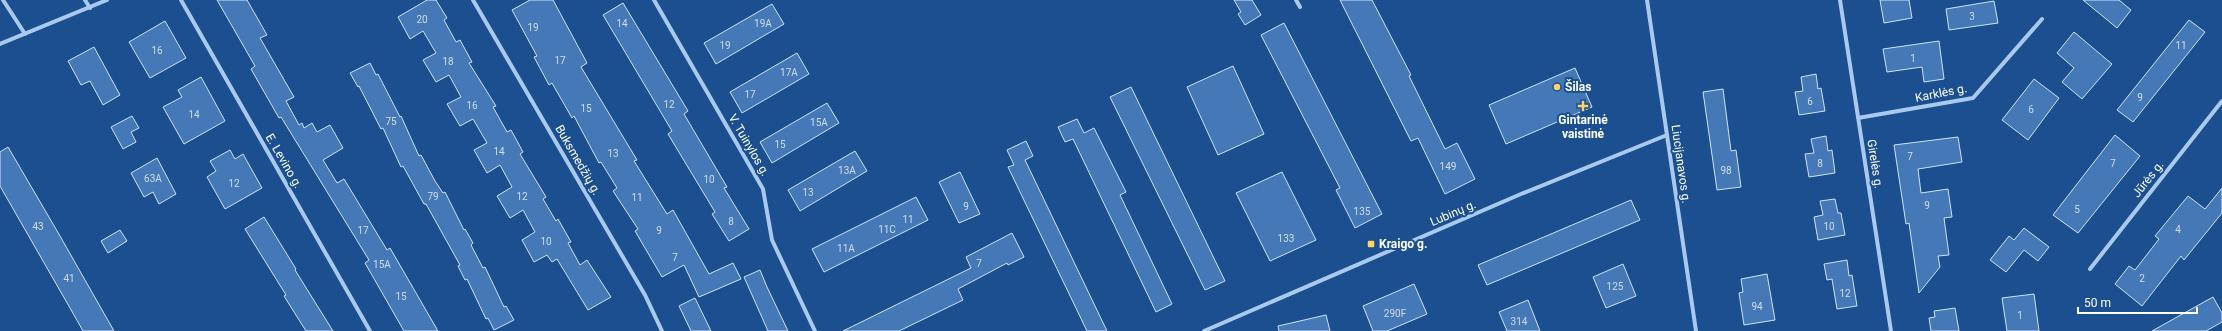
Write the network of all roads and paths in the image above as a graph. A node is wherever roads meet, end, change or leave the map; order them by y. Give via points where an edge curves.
1 (3, 0) edge
2 (84, 0) edge
3 (107, 0) edge
4 (182, 0) edge
5 (473, 0) edge
6 (654, 0) edge
7 (1296, 0) edge
8 (1648, 0) edge
9 (1840, 0) edge
10 (1300, 6) dead end
11 (90, 8) junction
12 (2042, 20) dead end
13 (25, 34) junction
14 (0, 44) edge
15 (2222, 101) edge
16 (1858, 118) junction
17 (1667, 135) junction
18 (2090, 269) dead end
19 (370, 331) edge
20 (662, 331) edge
21 (815, 331) edge
22 (1204, 331) edge
23 (1696, 331) edge
24 (1891, 331) edge

1 - 13 street
2 - 11 street
3 - 11 street
4 - 19 street, E. Levino g.
5 - 20 street, Buksmedžių g. via 645,295
6 - 21 street, V. Tuinylos g. via 763,189 772,240
7 - 10 street
8 - 17 street, Liucijanavos g.
9 - 16 street, Girelės g.
11 - 13 street
12 - 16 street, Karklės g. via 1973,98
13 - 14 street
15 - 18 street, Jūrės g.
16 - 24 street, Girelės g.
17 - 22 street, Lubinų g.
17 - 23 street, Liucijanavos g.

